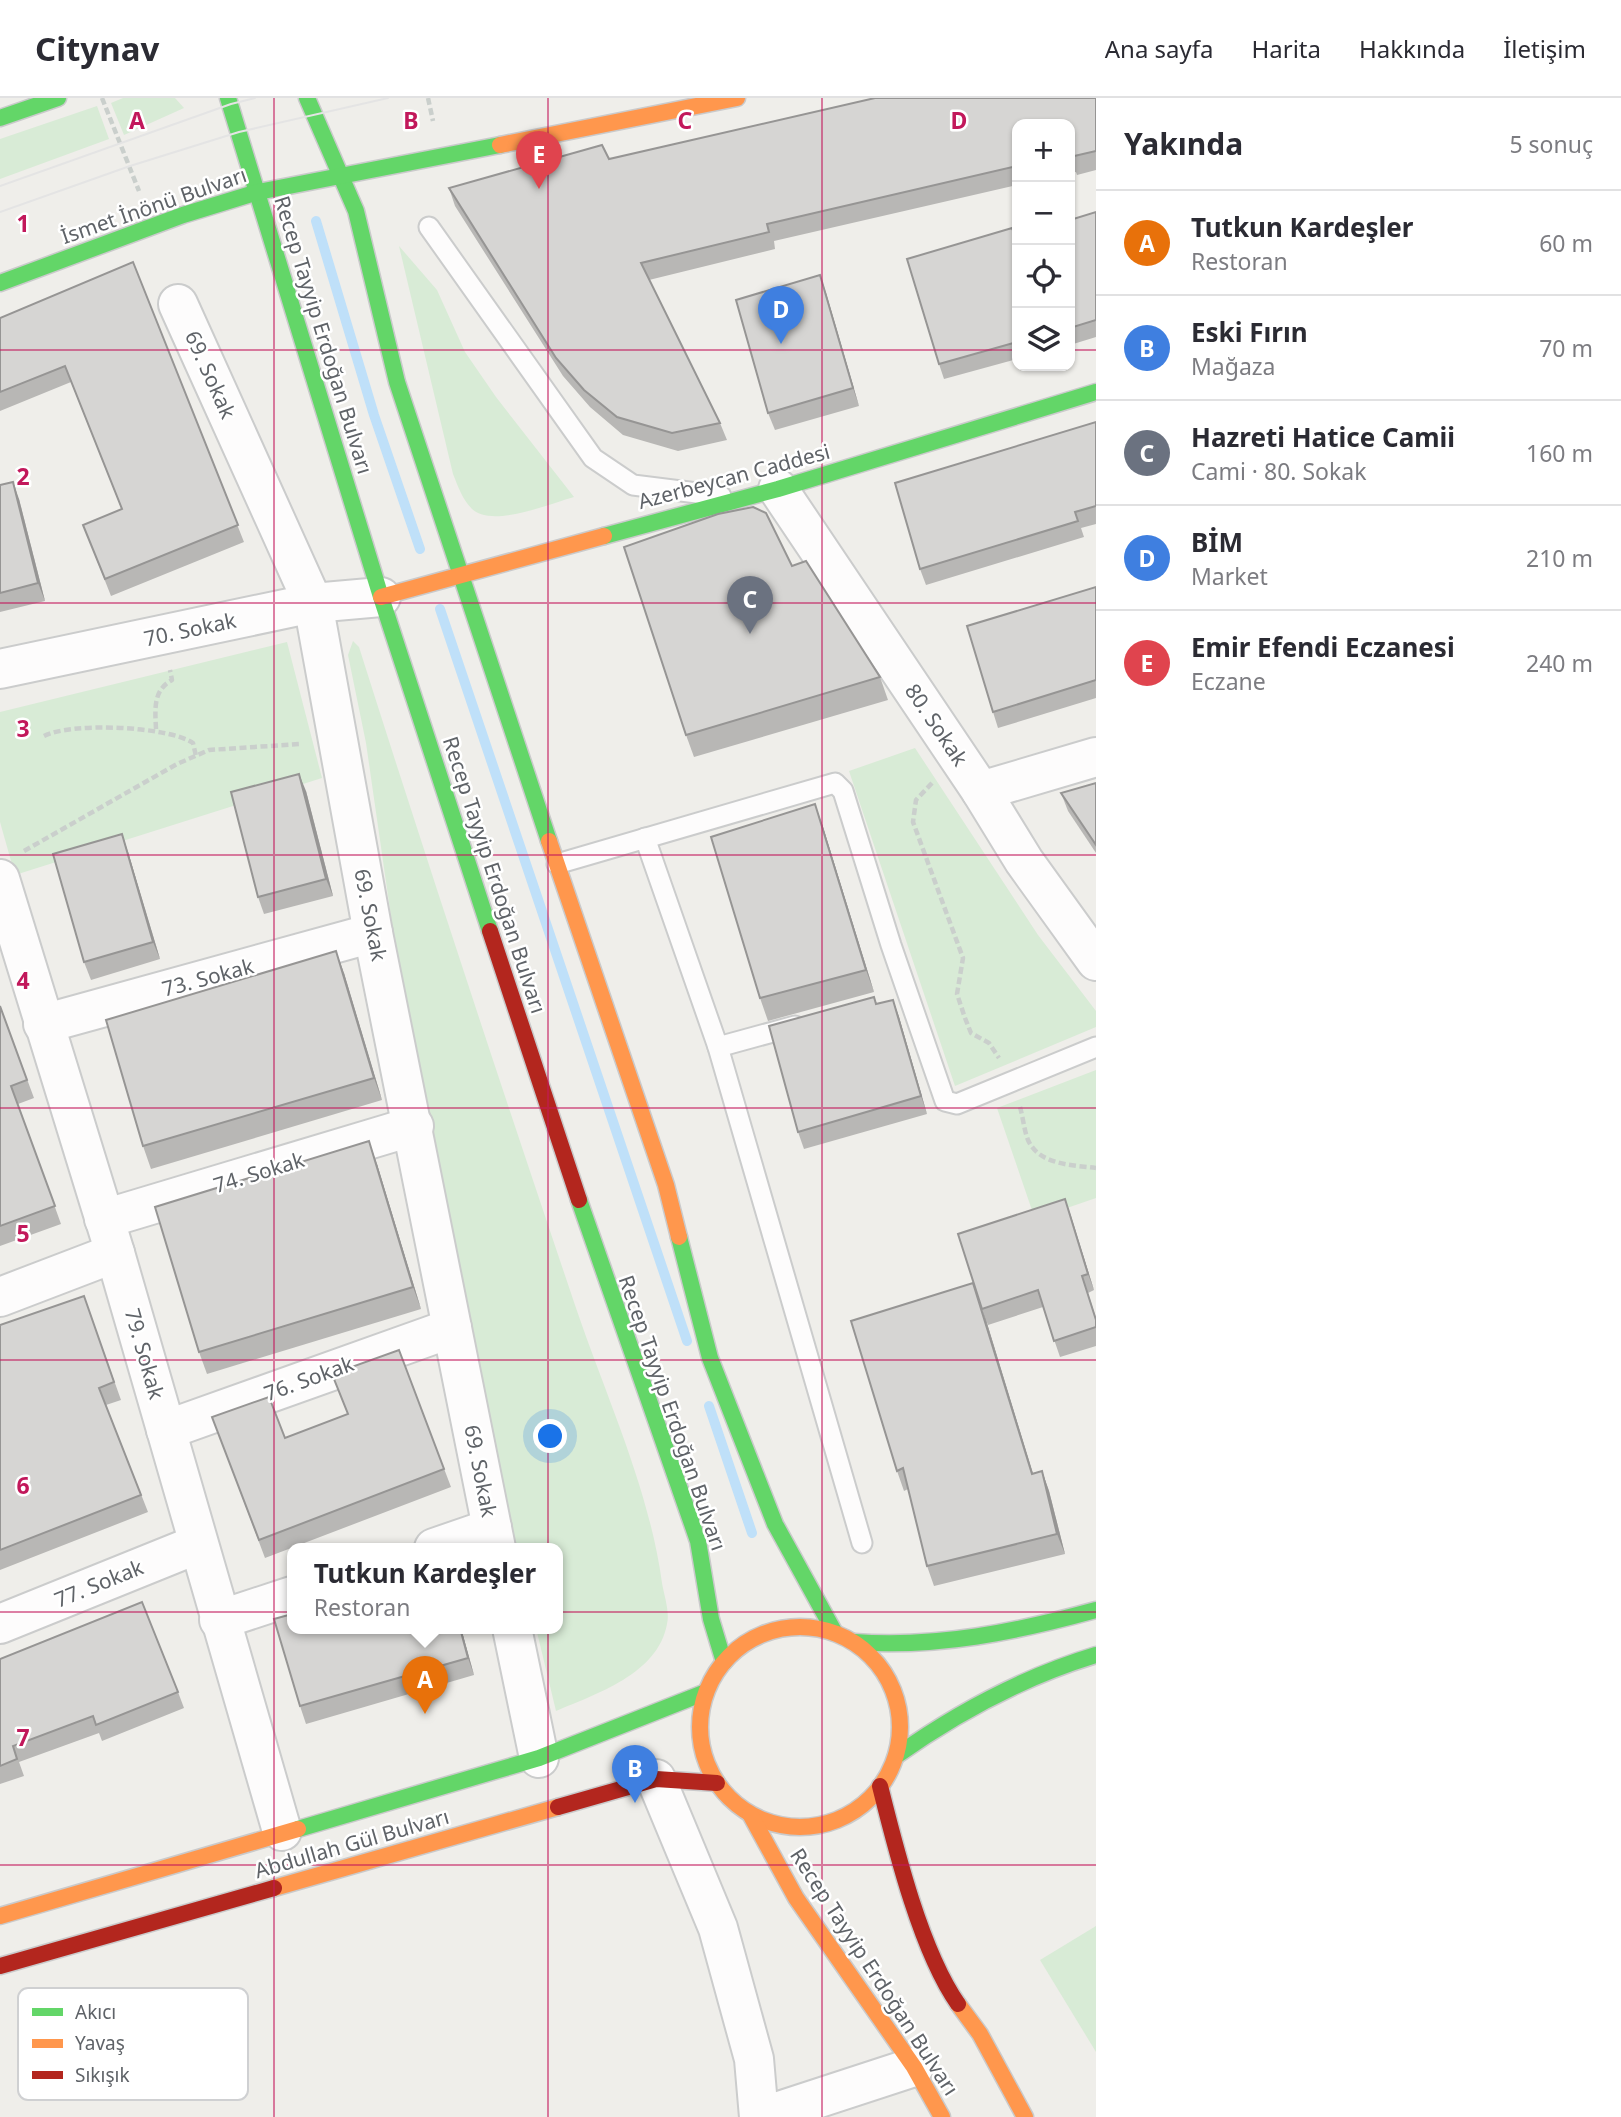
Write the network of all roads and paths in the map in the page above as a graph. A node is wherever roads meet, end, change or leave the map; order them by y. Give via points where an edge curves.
1 (58, 98) edge
2 (102, 98) edge
3 (228, 98) edge
4 (307, 98) edge
5 (737, 98) edge
6 (3, 112) edge
7 (342, 177) junction
8 (151, 189) dead end
9 (258, 192) junction
10 (429, 228) dead end
11 (0, 283) edge
12 (178, 304) dead end
13 (1096, 392) edge
14 (778, 489) junction
15 (739, 499) junction
16 (459, 575) junction
17 (381, 597) junction
18 (313, 603) junction
19 (0, 669) edge
20 (172, 680) dead end
21 (156, 729) junction
22 (44, 736) dead end
23 (340, 744) junction
24 (195, 756) junction
25 (1096, 757) edge
26 (970, 775) junction
27 (645, 838) junction
28 (558, 864) junction
29 (10, 866) edge
30 (373, 933) junction
31 (1096, 961) edge
32 (14, 980) edge
33 (810, 1022) edge
34 (43, 1024) junction
35 (1096, 1047) edge
36 (718, 1048) junction
37 (1008, 1083) junction
38 (414, 1126) junction
39 (1096, 1168) edge
40 (110, 1236) junction
41 (0, 1297) edge
42 (452, 1328) junction
43 (166, 1430) junction
44 (494, 1538) edge
45 (464, 1543) edge
46 (862, 1543) dead end
47 (198, 1544) junction
48 (287, 1598) edge
49 (1096, 1610) edge
50 (219, 1620) junction
51 (0, 1624) edge
52 (835, 1633) junction
53 (513, 1634) edge
54 (854, 1642) junction
55 (1096, 1655) edge
56 (724, 1662) junction
57 (706, 1692) junction
58 (896, 1756) junction
59 (539, 1758) junction
60 (656, 1779) junction
61 (717, 1783) junction
62 (880, 1786) junction
63 (750, 1814) junction
64 (282, 1831) junction
65 (0, 1916) edge
66 (0, 1966) edge
67 (914, 2067) junction
68 (761, 2117) edge
69 (942, 2117) edge
70 (1025, 2117) edge

1 - 6 main road
2 - 8 path via 140,194
3 - 9 main road, Recep Tayyip Erdoğan Bulvarı
4 - 7 main road
5 - 7 main road, İsmet İnönü Bulvarı
7 - 9 main road, İsmet İnönü Bulvarı
7 - 16 main road via 356,211 397,382
9 - 11 main road, İsmet İnönü Bulvarı
9 - 17 main road, Recep Tayyip Erdoğan Bulvarı
10 - 15 lane via 593,458 633,485
12 - 18 street, 69. Sokak
13 - 14 main road, Azerbeycan Caddesi
14 - 15 main road, Azerbeycan Caddesi
14 - 26 street, 80. Sokak
15 - 16 main road, Azerbeycan Caddesi
16 - 17 main road, Azerbeycan Caddesi
16 - 28 main road
17 - 18 street, 70. Sokak
17 - 56 main road, Recep Tayyip Erdoğan Bulvarı via 584,1217 698,1541 710,1619
18 - 19 street, 70. Sokak
18 - 23 street, 69. Sokak
20 - 21 path via 163,684 156,698
21 - 22 path via 65,729
21 - 24 path via 182,735 193,743
23 - 24 path via 248,746
23 - 30 street, 69. Sokak
24 - 29 path
25 - 26 street
26 - 31 street, 80. Sokak via 1024,861
26 - 37 path via 916,800 913,822 963,958 957,994 965,1018 971,1033 997,1053
27 - 28 lane
27 - 36 lane
27 - 37 lane via 835,783 843,791 944,1101 957,1104
28 - 52 main road via 666,1185 710,1358 775,1524
29 - 32 street, 79. Sokak
30 - 34 street, 73. Sokak
30 - 38 street, 69. Sokak
32 - 34 street, 79. Sokak
33 - 36 lane
34 - 40 street, 79. Sokak
35 - 37 lane
36 - 46 lane
37 - 39 path via 1028,1140 1038,1153 1052,1162
38 - 40 street, 74. Sokak
38 - 42 street, 69. Sokak
40 - 41 street, 74. Sokak
40 - 43 street, 79. Sokak
42 - 43 street, 76. Sokak
42 - 44 street, 69. Sokak
43 - 47 street, 79. Sokak
44 - 45 street
47 - 50 street, 79. Sokak
47 - 51 street, 77. Sokak
48 - 50 street
49 - 54 main road via 968,1642 899,1647
50 - 64 street, 79. Sokak
52 - 54 main road
52 - 56 main road via 814,1627 771,1631 752,1639
53 - 59 street
54 - 58 main road via 884,1672 894,1691 900,1734
55 - 58 main road via 1050,1668 970,1707
56 - 57 main road
57 - 59 main road, Abdullah Gül Bulvarı
57 - 61 main road via 701,1739
58 - 62 main road
59 - 64 main road, Abdullah Gül Bulvarı
60 - 61 main road, Abdullah Gül Bulvarı
60 - 66 main road, Abdullah Gül Bulvarı
60 - 68 street via 718,1927 754,2059
61 - 63 main road
62 - 63 main road via 857,1809 815,1826 770,1823
62 - 70 main road via 940,1978 979,2034
63 - 67 main road, Recep Tayyip Erdoğan Bulvarı via 796,1898
64 - 65 main road, Abdullah Gül Bulvarı
67 - 68 street
67 - 69 main road, Recep Tayyip Erdoğan Bulvarı

